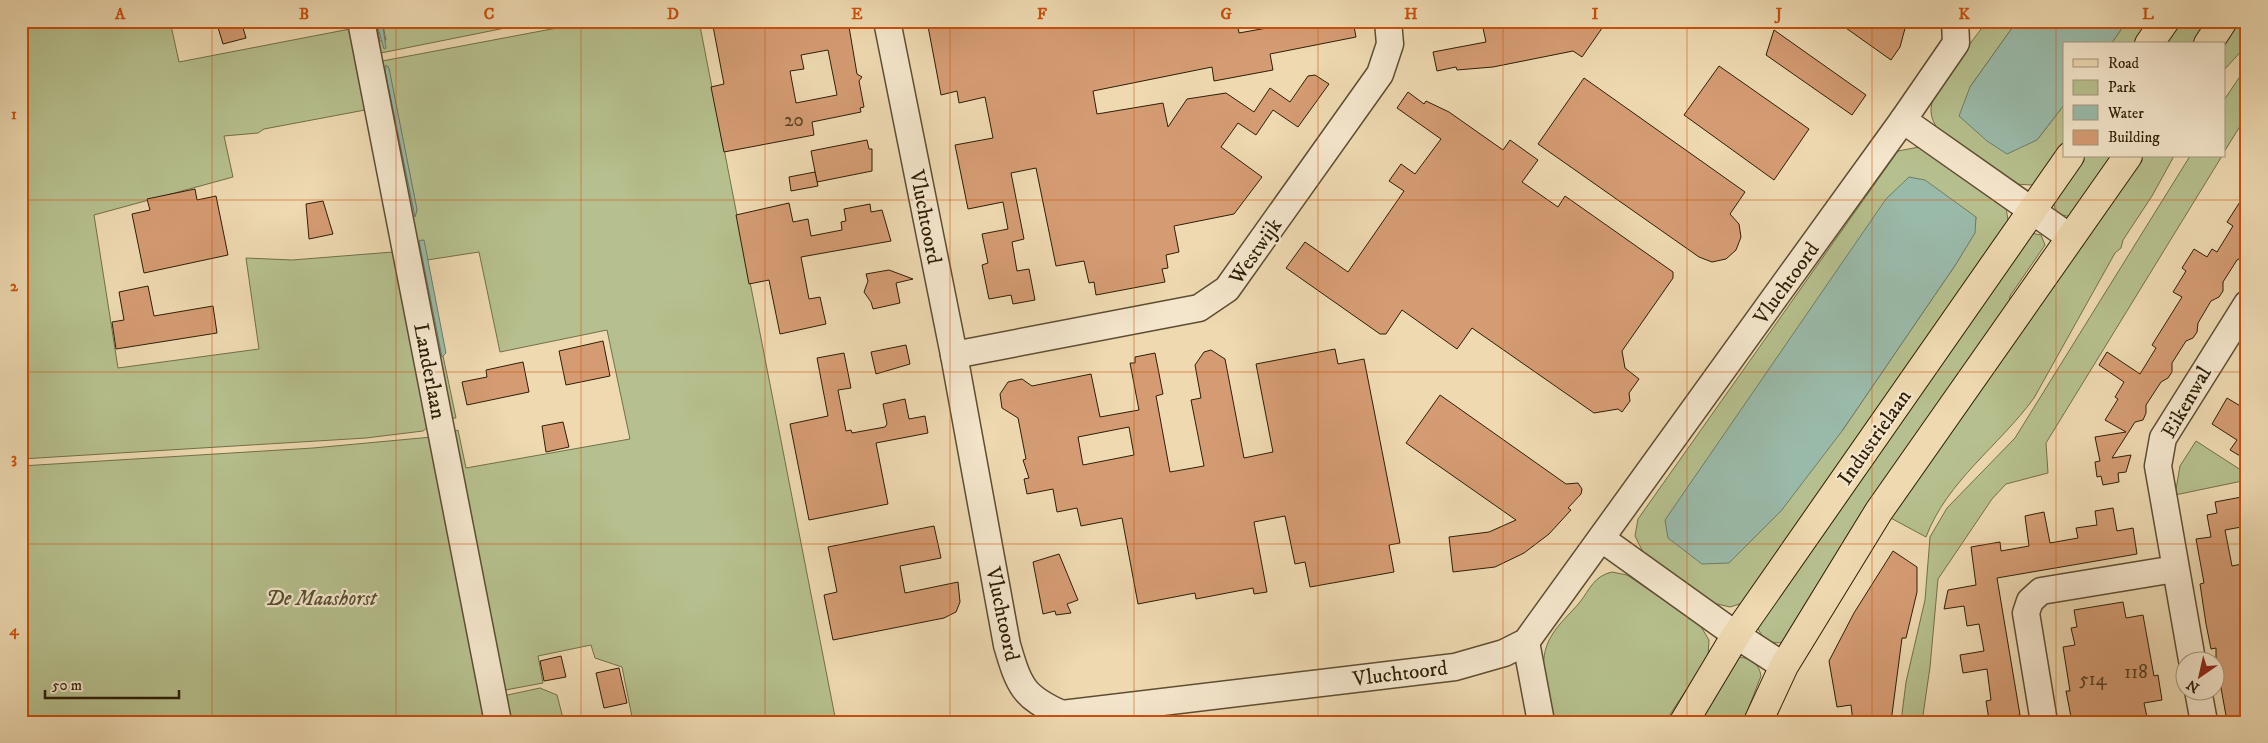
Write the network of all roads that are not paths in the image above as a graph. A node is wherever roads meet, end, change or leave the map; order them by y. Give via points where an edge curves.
1 (361, 21) edge
2 (887, 21) edge
3 (1388, 21) edge
4 (1955, 21) edge
5 (2165, 21) edge
6 (2223, 21) edge
7 (2150, 42) edge
8 (2209, 42) edge
9 (1903, 120) junction
10 (2069, 158) edge
11 (2127, 158) edge
12 (2032, 211) junction
13 (2070, 238) junction
14 (2247, 304) edge
15 (954, 355) junction
16 (1602, 539) junction
17 (2175, 569) junction
18 (1736, 635) junction
19 (1526, 642) junction
20 (2190, 650) edge
21 (1784, 666) junction
22 (2200, 700) edge
23 (498, 722) edge
24 (1541, 722) edge
25 (1684, 722) edge
26 (1758, 722) edge
27 (2044, 722) edge
28 (2204, 722) edge

1 - 23 street, Landerlaan
2 - 15 street, Vluchtoord
3 - 15 street, Westwijk via 1390,44 1380,74 1227,289 1199,308
4 - 9 street, Vluchtoord via 1956,42
5 - 7 main road
6 - 8 main road
9 - 12 street
9 - 16 street, Vluchtoord
10 - 12 main road, Industrielaan
11 - 13 main road
12 - 13 street
12 - 18 main road, Industrielaan
13 - 21 main road via 1879,511
14 - 17 street, Eikenwal via 2163,438 2158,466
15 - 19 street, Vluchtoord via 1007,646 1014,671 1024,689 1038,703 1062,714 1445,668 1504,653
16 - 18 street
16 - 19 street, Vluchtoord
17 - 20 street, Eikenwal
17 - 27 street via 2041,591 2030,601 2026,613
18 - 21 street
18 - 25 main road, Industrielaan
19 - 24 street
21 - 26 main road
22 - 28 street

